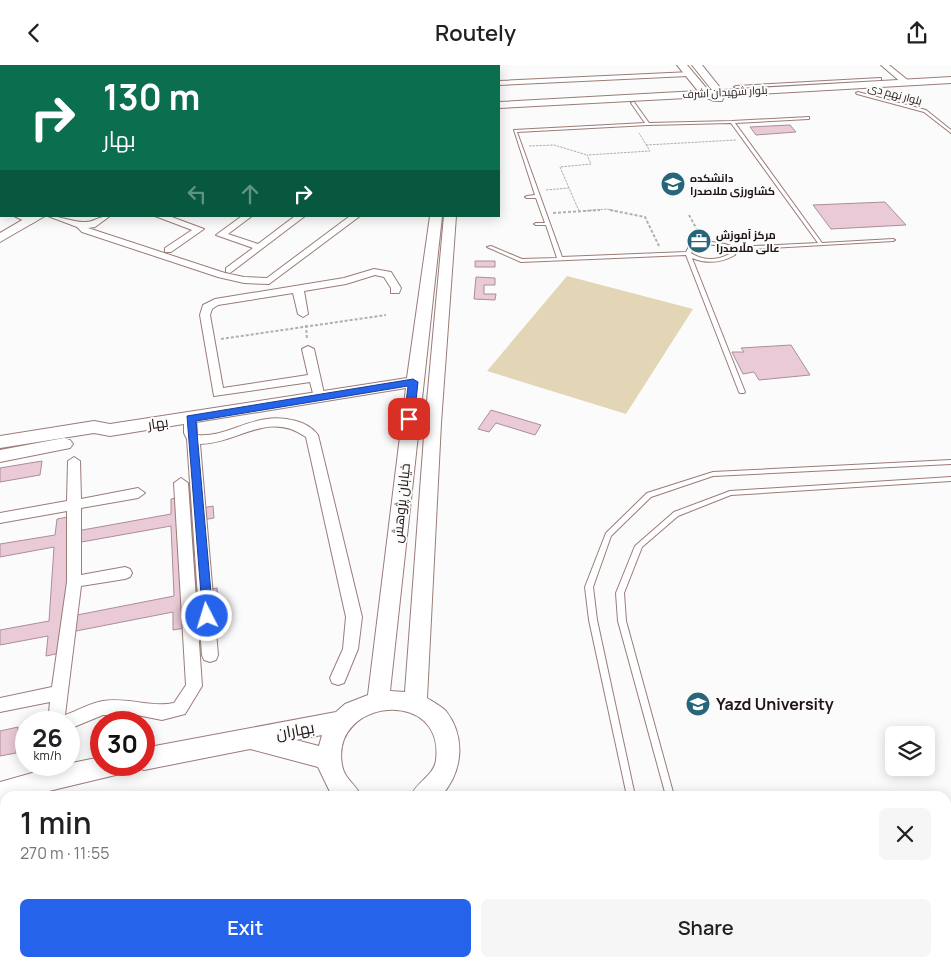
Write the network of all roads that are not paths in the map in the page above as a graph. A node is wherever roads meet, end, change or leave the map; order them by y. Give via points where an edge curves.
1 (682, 65) edge
2 (697, 65) edge
3 (886, 65) edge
4 (688, 74) junction
5 (880, 79) dead end
6 (951, 80) edge
7 (906, 82) junction
8 (500, 83) edge
9 (853, 86) junction
10 (736, 87) dead end
11 (951, 87) edge
12 (759, 88) junction
13 (706, 93) junction
14 (719, 96) junction
15 (633, 103) junction
16 (500, 109) edge
17 (808, 118) dead end
18 (732, 122) junction
19 (648, 125) junction
20 (951, 132) edge
21 (537, 193) junction
22 (526, 197) dead end
23 (55, 217) edge
24 (104, 217) edge
25 (162, 217) edge
26 (247, 217) edge
27 (299, 217) edge
28 (355, 217) edge
29 (436, 217) edge
30 (450, 217) edge
31 (35, 219) edge
32 (548, 224) junction
33 (80, 225) junction
34 (92, 225) junction
35 (536, 225) dead end
36 (0, 238) edge
37 (893, 240) dead end
38 (820, 244) junction
39 (259, 247) junction
40 (489, 247) dead end
41 (168, 249) junction
42 (733, 249) junction
43 (688, 253) junction
44 (560, 259) junction
45 (230, 270) junction
46 (244, 280) junction
47 (298, 289) junction
48 (395, 291) dead end
49 (303, 314) road end
50 (308, 349) road end
51 (314, 377) junction
52 (413, 382) junction
53 (742, 392) dead end
54 (319, 397) junction
55 (190, 418) junction
56 (110, 430) junction
57 (193, 439) junction
58 (0, 442) edge
59 (0, 456) edge
60 (74, 461) dead end
61 (951, 462) edge
62 (951, 479) edge
63 (181, 483) dead end
64 (138, 493) dead end
65 (73, 504) junction
66 (0, 518) edge
67 (125, 573) dead end
68 (74, 582) junction
69 (210, 655) dead end
70 (338, 678) dead end
71 (60, 693) junction
72 (378, 701) junction
73 (415, 703) junction
74 (0, 705) edge
75 (58, 711) edge
76 (80, 717) edge
77 (342, 721) junction
78 (248, 738) junction
79 (155, 757) edge
80 (328, 759) junction
81 (44, 776) edge
82 (5, 791) edge
83 (344, 791) edge
84 (429, 791) edge
85 (630, 791) edge
86 (669, 791) edge

1 - 4 main road
2 - 14 main road
3 - 7 street
4 - 8 street
4 - 13 main road
5 - 9 lane
6 - 7 main road, بلوار شهیدان اشرف
7 - 9 main road, بلوار شهیدان اشرف
9 - 11 main road, بلوار شهیدان اشرف
9 - 12 main road, بلوار شهیدان اشرف
9 - 14 main road, بلوار شهیدان اشرف
9 - 20 lane, بلوار نهم دی via 925,111
10 - 12 lane
12 - 14 main road, بلوار شهیدان اشرف
13 - 14 main road, بلوار شهیدان اشرف
13 - 16 main road, بلوار شهیدان اشرف
14 - 15 main road, بلوار شهیدان اشرف
15 - 16 main road, بلوار شهیدان اشرف
15 - 19 lane
17 - 18 lane
18 - 19 lane
18 - 38 lane
19 - 21 lane via 515,131
21 - 22 lane
21 - 32 lane
23 - 33 street
24 - 34 street
25 - 41 street via 198,229
26 - 39 street via 221,235
27 - 39 street
28 - 46 street via 269,281
29 - 52 main road, خیابان پژوهش
30 - 73 main road, خیابان پژوهش via 432,423
31 - 36 main road
32 - 35 lane
32 - 44 lane
33 - 34 street
33 - 46 street via 85,230
34 - 41 street
37 - 38 lane
38 - 42 lane
39 - 45 street
40 - 44 lane via 521,261
41 - 45 street
42 - 43 lane via 718,243 705,243 692,246
42 - 43 lane via 733,254 718,260 697,258
43 - 44 lane
43 - 53 lane
45 - 46 street
47 - 48 street via 380,272 390,276
47 - 49 street
47 - 51 street via 228,300 207,307 205,315 218,393
50 - 51 street
51 - 54 street
52 - 54 main road, بهار
52 - 72 main road, خیابان پژوهش
54 - 55 main road, بهار
55 - 56 main road, بهار
55 - 57 street
56 - 58 main road, بهار via 94,427
56 - 59 main road, بهار via 93,439
57 - 69 street
57 - 70 street via 208,439 265,422 295,425 312,435 354,617 353,645
60 - 65 street
61 - 85 lane via 713,474 649,495 608,535 589,587 593,621
62 - 86 lane via 730,493 676,514 639,547 620,593 622,621
63 - 76 street via 194,686 179,709 162,713 138,708 102,708
64 - 65 street
65 - 66 street
65 - 68 street
67 - 68 street
68 - 71 street
71 - 74 street
71 - 75 street
72 - 73 main road via 397,699
72 - 77 main road via 358,708
73 - 84 main road via 429,710 448,736 447,767 439,782
77 - 78 main road, بهاران
77 - 80 main road via 332,739
78 - 79 main road, بهاران
78 - 80 main road
80 - 83 main road via 331,772
81 - 82 main road

